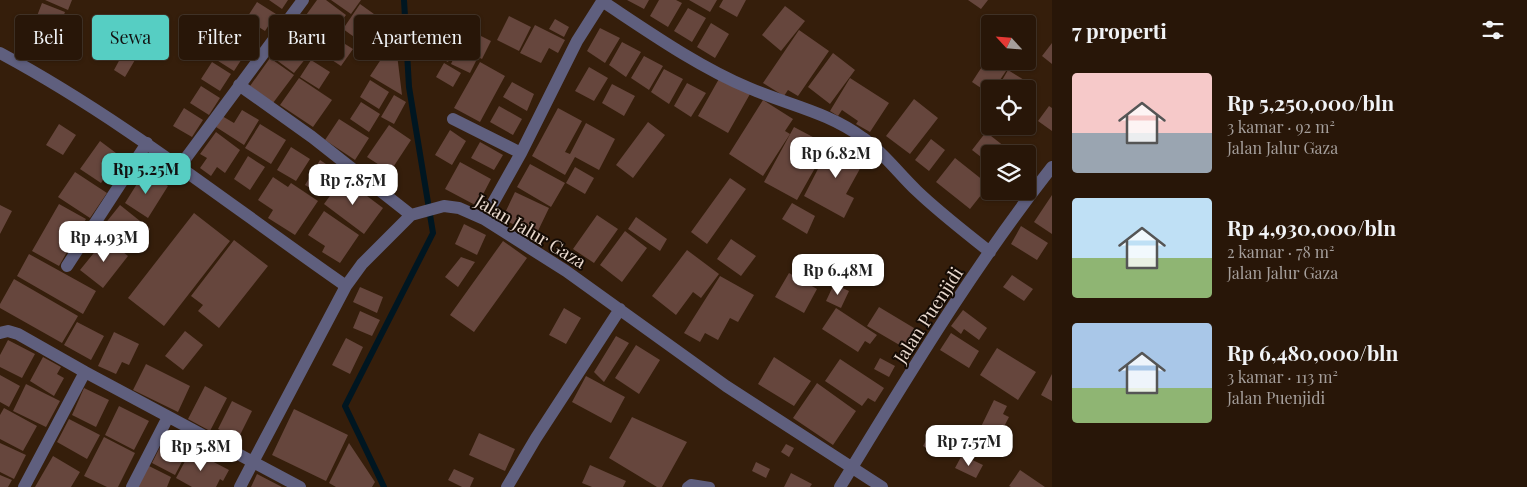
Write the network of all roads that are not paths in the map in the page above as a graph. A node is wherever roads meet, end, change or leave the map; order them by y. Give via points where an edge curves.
1 (303, 0) edge
2 (602, 1) edge
3 (0, 53) edge
4 (239, 85) junction
5 (453, 119) dead end
6 (147, 143) junction
7 (521, 153) junction
8 (180, 166) junction
9 (1052, 167) edge
10 (411, 215) junction
11 (484, 219) junction
12 (990, 252) junction
13 (67, 266) dead end
14 (346, 286) junction
15 (620, 309) junction
16 (0, 333) edge
17 (85, 372) junction
18 (168, 417) junction
19 (253, 462) junction
20 (852, 467) junction
21 (24, 487) edge
22 (132, 487) edge
23 (240, 487) edge
24 (300, 487) edge
25 (507, 487) edge
26 (687, 487) edge
27 (710, 487) edge
28 (840, 487) edge
29 (882, 487) edge

1 - 4 street
2 - 7 street via 576,41
2 - 12 street via 748,88 809,109 864,138 926,200
3 - 6 street via 70,92
4 - 8 street
4 - 10 street via 312,137
5 - 7 street
6 - 8 street
6 - 13 street
7 - 11 street
8 - 14 street
9 - 12 street, Jalan Puenjidi
10 - 11 street, Jalan Jalur Gaza via 444,206 459,208
10 - 14 street, Jalan Jalur Gaza via 362,264
11 - 15 street, Jalan Jalur Gaza
12 - 20 street, Jalan Puenjidi
14 - 19 street, Jalan Jalur Gaza
15 - 20 street, Jalan Jalur Gaza via 726,386
15 - 25 street
16 - 17 street via 18,334
17 - 18 street
17 - 21 street
18 - 19 street
18 - 22 street
19 - 23 street, Jalan Jalur Gaza
19 - 24 street
20 - 28 street, Jalan Puenjidi
20 - 29 street, Jalan Jalur Gaza
26 - 27 lane via 691,484

